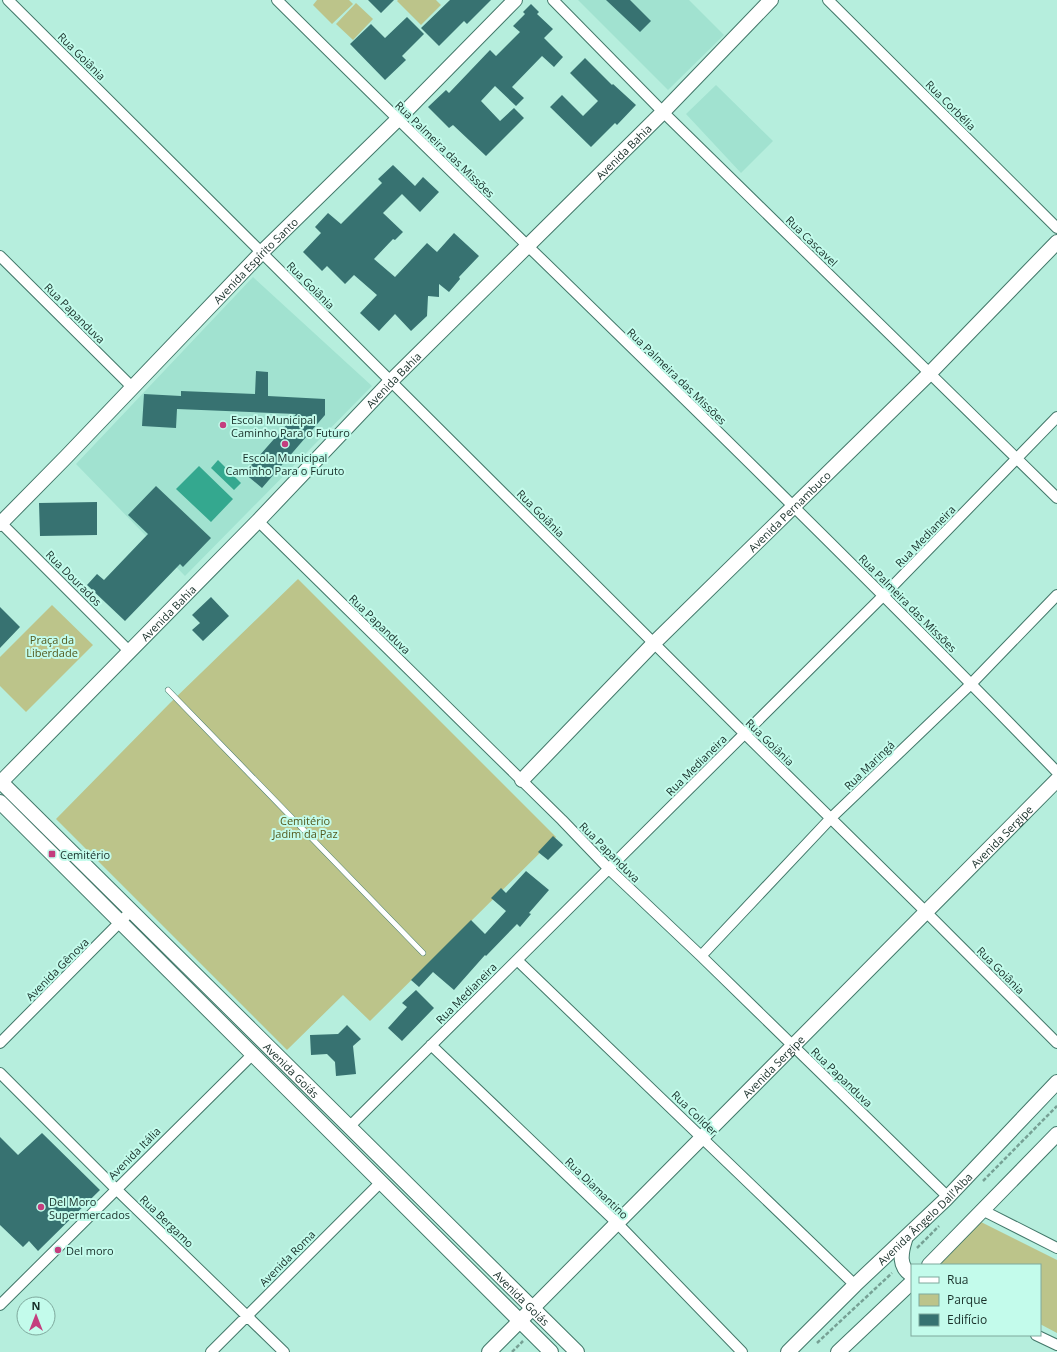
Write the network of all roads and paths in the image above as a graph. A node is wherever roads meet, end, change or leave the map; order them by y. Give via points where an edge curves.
1 (8, 0) edge
2 (277, 0) edge
3 (515, 0) edge
4 (553, 0) edge
5 (771, 0) edge
6 (828, 0) edge
7 (663, 112) junction
8 (397, 120) junction
9 (1057, 228) edge
10 (1057, 242) edge
11 (528, 246) junction
12 (262, 252) junction
13 (0, 256) edge
14 (930, 373) junction
15 (391, 381) junction
16 (133, 388) junction
17 (1057, 417) edge
18 (1016, 459) junction
19 (1057, 498) edge
20 (793, 506) junction
21 (258, 522) junction
22 (0, 523) edge
23 (1057, 595) edge
24 (883, 596) junction
25 (654, 643) junction
26 (130, 652) junction
27 (971, 684) junction
28 (168, 690) dead end
29 (744, 733) junction
30 (1057, 772) edge
31 (522, 780) junction
32 (1057, 780) edge
33 (2, 785) edge
34 (0, 802) edge
35 (831, 818) junction
36 (609, 869) junction
37 (131, 911) junction
38 (926, 912) junction
39 (121, 922) junction
40 (423, 953) dead end
41 (701, 956) junction
42 (517, 960) junction
43 (0, 1042) edge
44 (1057, 1043) edge
45 (432, 1045) junction
46 (793, 1046) junction
47 (253, 1054) junction
48 (0, 1073) edge
49 (1057, 1082) edge
50 (349, 1127) junction
51 (1057, 1134) edge
52 (703, 1138) junction
53 (381, 1182) junction
54 (116, 1189) junction
55 (948, 1197) junction
56 (982, 1210) junction
57 (617, 1223) junction
58 (905, 1240) junction
59 (1057, 1248) edge
60 (930, 1264) edge
61 (911, 1274) edge
62 (911, 1283) edge
63 (855, 1285) junction
64 (0, 1305) edge
65 (533, 1308) junction
66 (246, 1315) junction
67 (520, 1321) junction
68 (1038, 1336) edge
69 (1057, 1345) edge
70 (210, 1352) edge
71 (284, 1352) edge
72 (489, 1352) edge
73 (551, 1352) edge
74 (577, 1352) edge
75 (742, 1352) edge
76 (788, 1352) edge
77 (838, 1352) edge

1 - 12 street, Rua Goiânia
2 - 8 street, Rua Palmeira das Missões
3 - 8 street, Avenida Espírito Santo
4 - 7 street, Rua Cascavel
5 - 7 street, Avenida Bahia
6 - 9 street, Rua Corbélia
7 - 11 street, Avenida Bahia
7 - 14 street, Rua Cascavel
8 - 11 street, Rua Palmeira das Missões
8 - 12 street, Avenida Espírito Santo
10 - 14 street, Avenida Pernambuco
11 - 15 street, Avenida Bahia
11 - 20 street, Rua Palmeira das Missões
12 - 15 street, Rua Goiânia
12 - 16 street, Avenida Espírito Santo
13 - 16 street, Rua Papanduva
14 - 18 street, Rua Cascavel
14 - 20 street, Avenida Pernambuco
15 - 21 street, Avenida Bahia
15 - 25 street, Rua Goiânia
16 - 22 street, Avenida Espírito Santo
17 - 18 street, Rua Medianeira
18 - 19 street, Rua Cascavel
18 - 24 street, Rua Medianeira
20 - 24 street, Rua Palmeira das Missões
20 - 25 street, Avenida Pernambuco
21 - 26 street, Avenida Bahia
21 - 31 street, Rua Papanduva
22 - 26 street, Rua Dourados
23 - 27 street, Rua Maringá
24 - 27 street, Rua Palmeira das Missões
24 - 29 street, Rua Medianeira
25 - 29 street, Rua Goiânia
25 - 31 street, Avenida Pernambuco
26 - 33 street, Avenida Bahia
27 - 30 street, Rua Palmeira das Missões
27 - 35 street, Rua Maringá
28 - 40 lane
29 - 35 street, Rua Goiânia
29 - 36 street, Rua Medianeira
31 - 36 street, Rua Papanduva
32 - 38 street, Avenida Sergipe
33 - 37 street, Avenida Goiás
34 - 39 street, Avenida Goiás
35 - 38 street, Rua Goiânia
35 - 41 street, Rua Maringá
36 - 41 street, Rua Papanduva
36 - 42 street, Rua Medianeira
37 - 39 street, Avenida Gênova
37 - 50 street, Avenida Goiás
38 - 44 street, Rua Goiânia
38 - 46 street, Avenida Sergipe
39 - 43 street, Avenida Gênova
39 - 47 street, Avenida Goiás
41 - 46 street, Rua Papanduva
42 - 45 street, Rua Medianeira
42 - 52 street, Rua Colider
45 - 50 street, Rua Medianeira
45 - 57 street, Rua Diamantino
46 - 52 street, Avenida Sergipe
46 - 55 street, Rua Papanduva
47 - 53 street, Avenida Goiás
47 - 54 street, Avenida Itália
48 - 54 street, Rua Bergamo
49 - 55 street, Avenida Ângelo Dall'Alba
50 - 65 street, Avenida Goiás
51 - 56 street
52 - 57 street, Avenida Sergipe
52 - 63 street, Rua Colider
53 - 66 street, Avenida Roma
53 - 67 street, Avenida Goiás
54 - 64 street, Avenida Itália
54 - 66 street, Rua Bergamo
55 - 58 street, Avenida Ângelo Dall'Alba
56 - 59 street
56 - 60 street
57 - 65 street, Avenida Sergipe
57 - 75 street, Rua Diamantino
58 - 61 street via 902,1263 905,1270
58 - 63 street, Avenida Ângelo Dall'Alba
62 - 77 street
63 - 76 street, Avenida Ângelo Dall'Alba
65 - 67 street, Avenida Sergipe
65 - 74 street, Avenida Goiás
66 - 70 street, Avenida Roma
66 - 71 street, Rua Bergamo
67 - 72 street, Avenida Sergipe
67 - 73 street, Avenida Goiás
68 - 69 street

